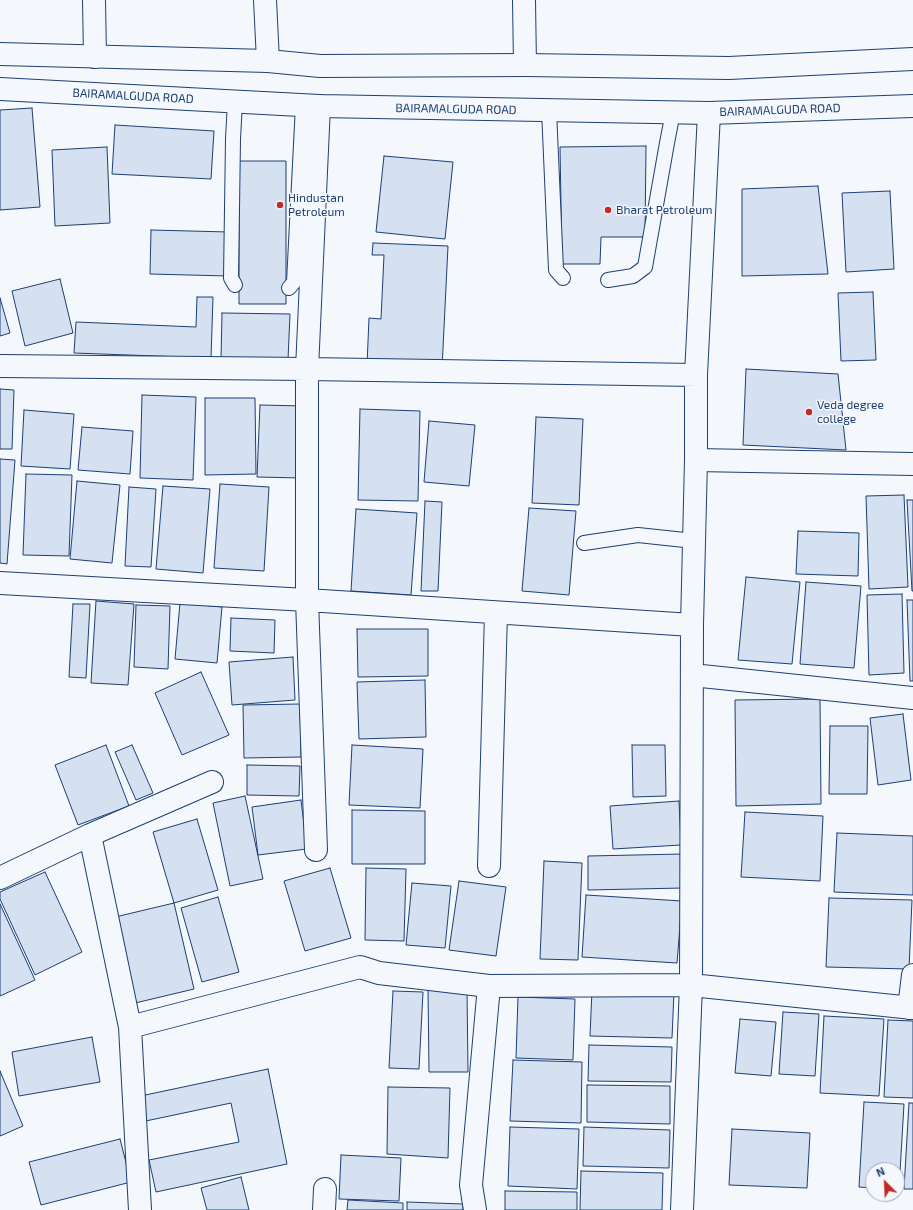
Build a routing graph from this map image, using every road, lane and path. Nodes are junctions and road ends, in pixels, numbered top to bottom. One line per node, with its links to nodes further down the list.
1 (94, 0): 5 (street)
2 (264, 0): 7 (street)
3 (524, 0): 8 (street)
4 (0, 54): 5 (street)
5 (94, 57): 7 (street)
6 (913, 59): 8 (street)
7 (268, 61): 8 (street)
8 (525, 65)
9 (0, 89): 10 (street, BAIRAMALGUDA ROAD)
10 (235, 102): 11 (street, BAIRAMALGUDA ROAD); 18 (lane)
11 (311, 106): 13 (street, BAIRAMALGUDA ROAD); 19 (lane); 21 (street)
12 (913, 106): 15 (street, BAIRAMALGUDA ROAD)
13 (549, 110): 14 (street, BAIRAMALGUDA ROAD); 16 (lane)
14 (673, 112): 15 (street, BAIRAMALGUDA ROAD); 17 (lane)
15 (709, 113): 22 (street)
16 (563, 278)
17 (608, 280)
18 (235, 285)
19 (289, 288)
20 (0, 366): 21 (street)
21 (307, 369): 22 (street); 28 (street)
22 (696, 374): 23 (street)
23 (696, 460): 24 (street); 25 (street)
24 (913, 464)
25 (694, 541): 26 (lane); 30 (street)
26 (584, 542)
27 (0, 583): 28 (street)
28 (307, 600): 29 (street); 35 (street)
29 (496, 612): 30 (street); 36 (street)
30 (692, 626): 31 (street)
31 (692, 675): 32 (street); 39 (street)
32 (913, 698)
33 (212, 782): 34 (street)
34 (90, 835): 37 (street); 42 (street)
35 (316, 850)
36 (489, 866)
37 (0, 878)
38 (913, 975): 41 (street)
39 (691, 985): 40 (street); 41 (street); 45 (street)
40 (489, 986): 42 (street); 44 (street)
41 (911, 1008)
42 (130, 1028): 43 (street)
43 (140, 1210)
44 (475, 1210)
45 (682, 1210)

